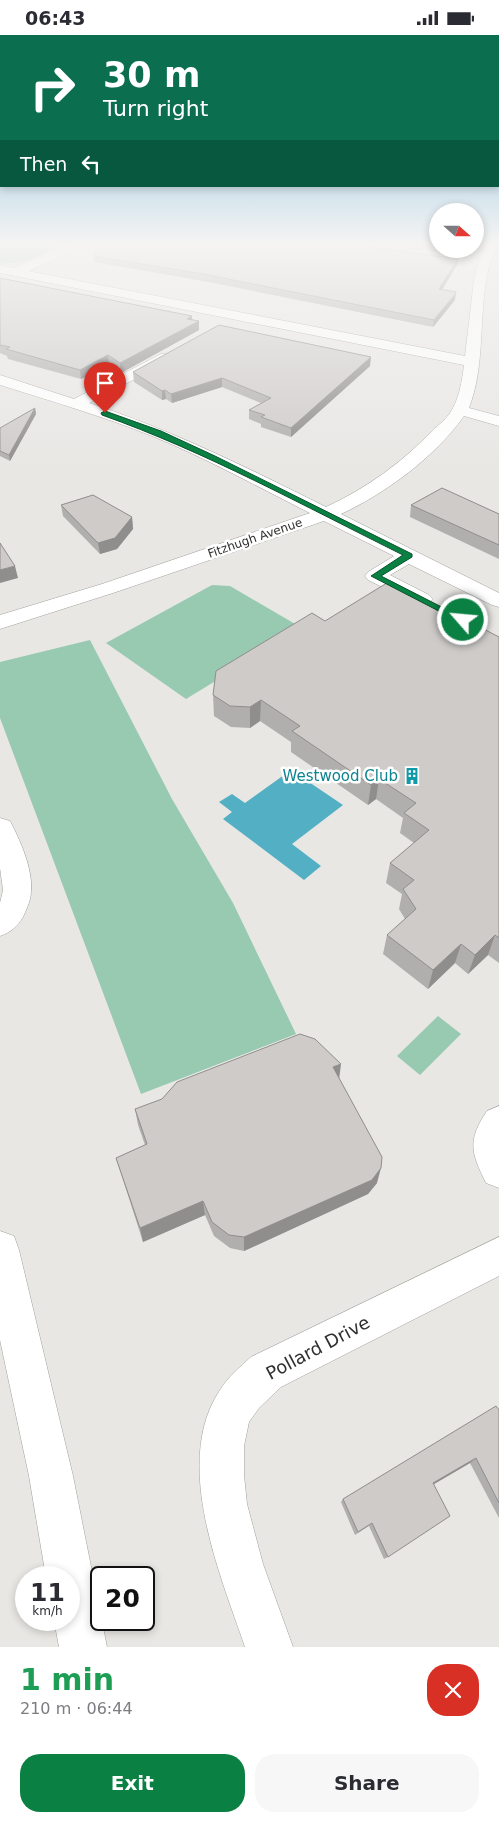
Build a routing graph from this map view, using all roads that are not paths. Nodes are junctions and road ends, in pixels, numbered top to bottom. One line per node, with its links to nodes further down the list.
1 (233, 318): 4 (street)
2 (248, 318): 6 (street)
3 (477, 318): 6 (street, Fitzhugh Avenue)
4 (217, 328)
5 (178, 350): 8 (street)
6 (472, 362): 9 (street, Fitzhugh Avenue)
7 (0, 380): 8 (street)
8 (76, 404): 11 (street)
9 (460, 410): 10 (street); 11 (street, Fitzhugh Avenue)
10 (499, 421)
11 (326, 514): 12 (street); 15 (street, Fitzhugh Avenue)
12 (409, 555): 13 (street); 14 (street)
13 (499, 601)
14 (437, 607)
15 (0, 622)
16 (0, 828): 17 (street)
17 (4, 920)
18 (499, 1123): 19 (street)
19 (499, 1170)
20 (0, 1249): 22 (street)
21 (499, 1256): 24 (street, Pollard Drive)
22 (6, 1309): 23 (street)
23 (83, 1647)
24 (269, 1647)

